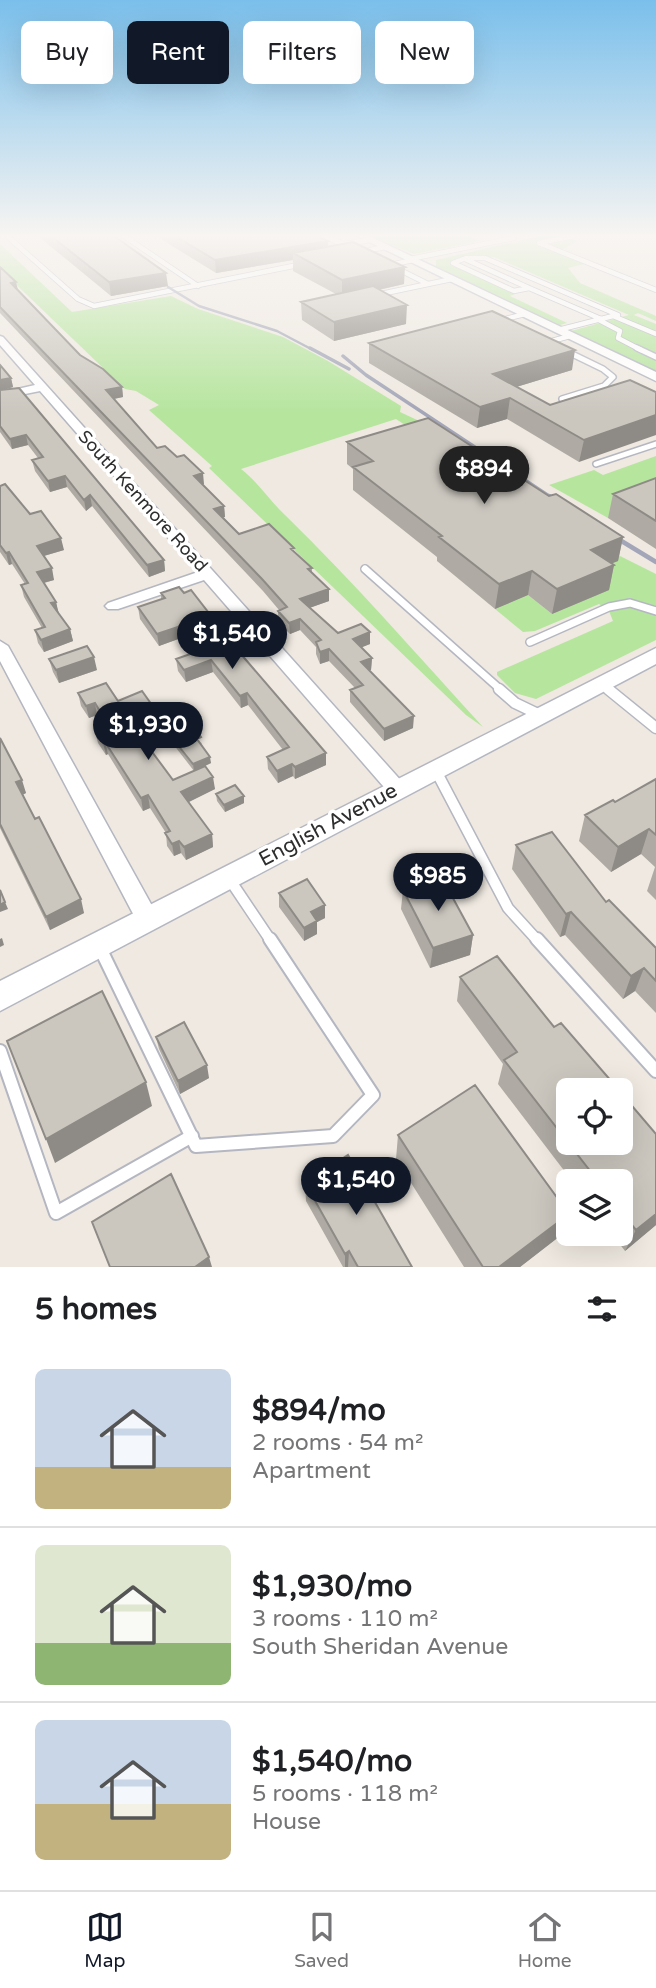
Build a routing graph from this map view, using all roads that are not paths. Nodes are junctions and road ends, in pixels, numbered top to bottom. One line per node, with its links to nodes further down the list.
1 (75, 295): 2 (lane)
2 (154, 295)
3 (486, 295): 6 (street)
4 (546, 295): 8 (lane)
5 (572, 295): 7 (lane)
6 (525, 314): 9 (lane); 12 (street)
7 (613, 316): 8 (lane); 13 (lane)
8 (600, 319): 12 (lane); 18 (lane)
9 (500, 320): 10 (lane); 11 (lane)
10 (490, 322)
11 (512, 325)
12 (558, 330): 15 (street)
13 (656, 334)
14 (535, 336): 17 (lane)
15 (570, 336): 17 (lane); 19 (street)
16 (0, 340): 20 (street, South Kenmore Road)
17 (547, 342): 22 (lane)
18 (656, 357)
19 (656, 377)
20 (41, 387): 21 (street); 26 (street, South Kenmore Road)
21 (0, 396)
22 (562, 399)
23 (656, 444): 24 (lane)
24 (596, 464)
25 (365, 569): 33 (lane)
26 (208, 574): 27 (street); 36 (street, South Kenmore Road)
27 (113, 606)
28 (656, 611): 29 (lane)
29 (530, 642)
30 (0, 646): 38 (street)
31 (653, 660): 32 (street, English Avenue)
32 (601, 683): 33 (street, English Avenue); 34 (lane)
33 (540, 715): 35 (street, English Avenue)
34 (656, 728)
35 (435, 769): 36 (street, English Avenue); 42 (lane)
36 (397, 789): 37 (street, English Avenue)
37 (228, 878): 38 (street, English Avenue); 43 (lane)
38 (148, 920): 39 (street, English Avenue)
39 (99, 945): 40 (street, English Avenue); 43 (lane)
40 (0, 997)
41 (0, 1051): 43 (lane)
42 (656, 1071)
43 (192, 1136)

